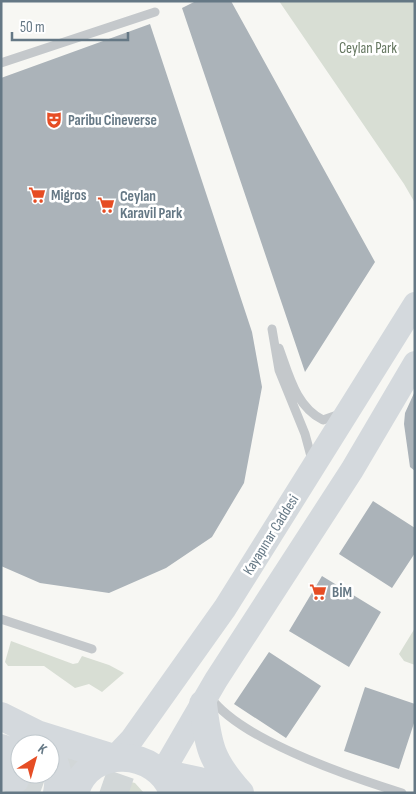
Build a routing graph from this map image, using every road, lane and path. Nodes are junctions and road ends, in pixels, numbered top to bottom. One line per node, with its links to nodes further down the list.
1 (154, 12): 2 (lane)
2 (1, 63)
3 (415, 304): 5 (main road, Kayapınar Caddesi)
4 (415, 363): 9 (main road)
5 (349, 410): 6 (main road, Kayapınar Caddesi); 6 (lane)
6 (314, 466): 14 (main road, Kayapınar Caddesi)
7 (1, 619): 8 (lane)
8 (92, 648)
9 (206, 699): 16 (main road); 19 (highway); 20 (lane)
10 (1, 716): 11 (highway)
11 (29, 734)
12 (60, 747): 14 (highway)
13 (1, 748): 15 (highway)
14 (114, 758): 16 (highway); 17 (highway)
15 (10, 767)
16 (168, 783): 18 (highway)
17 (75, 793)
18 (233, 793)
19 (240, 793)
20 (402, 793)

